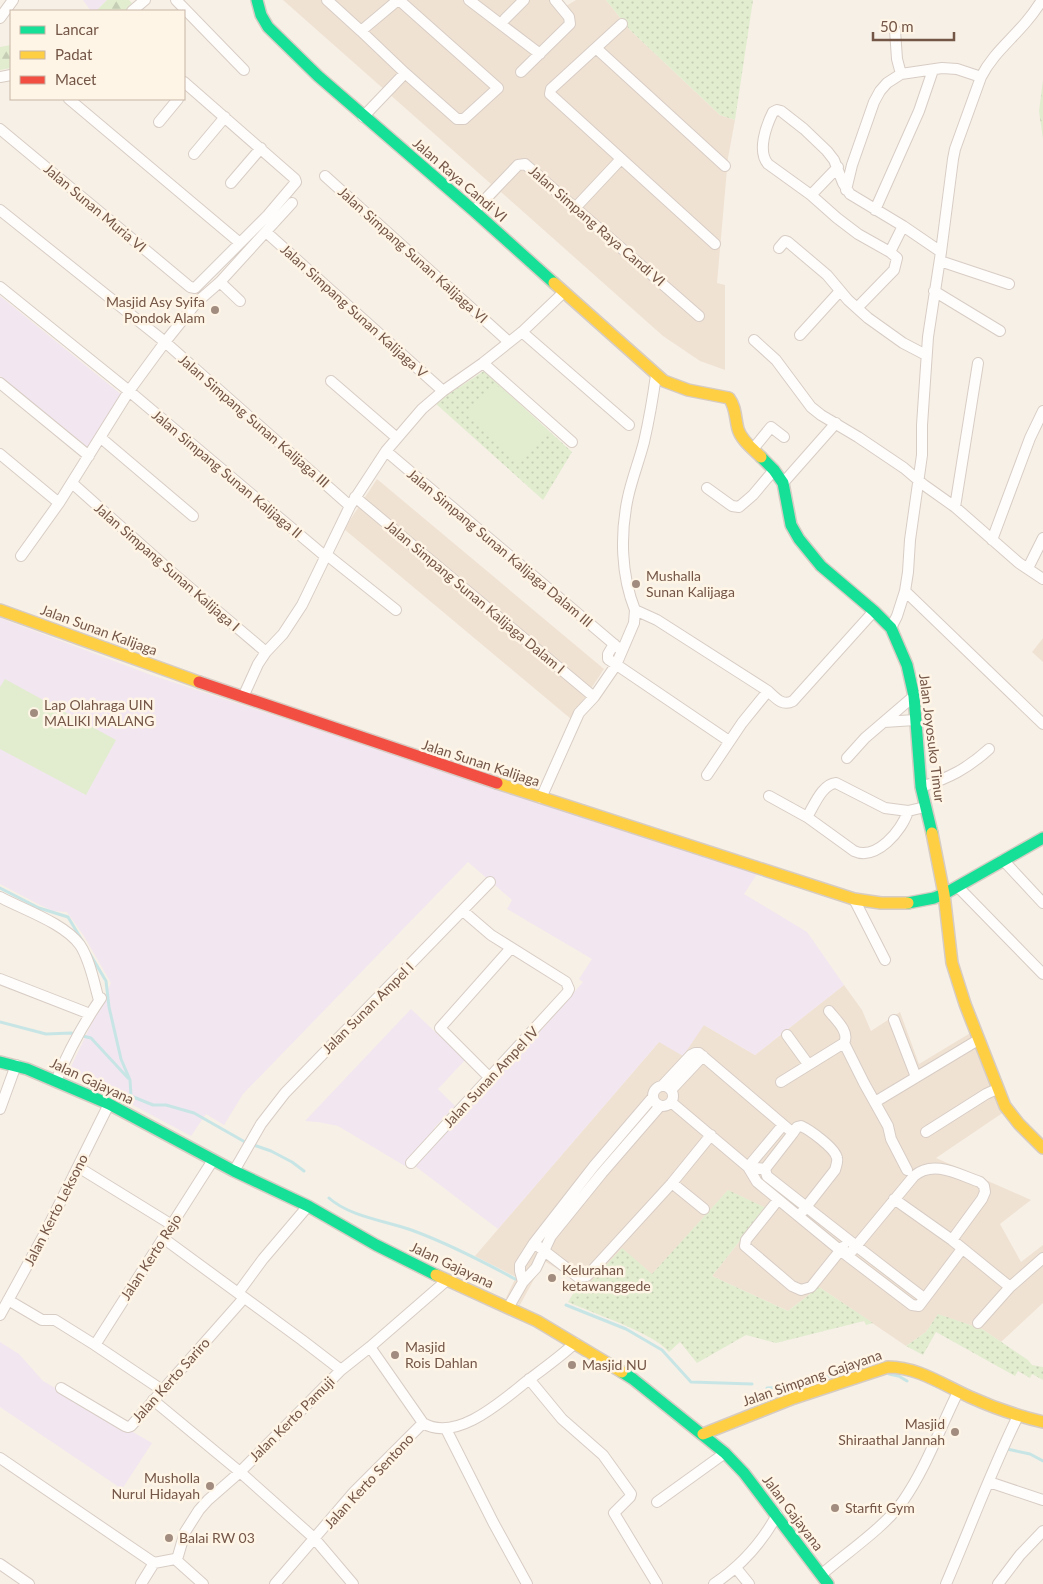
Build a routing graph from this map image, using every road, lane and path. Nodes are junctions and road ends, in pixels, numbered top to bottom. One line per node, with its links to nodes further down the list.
1 (13, 0): 12 (street)
2 (145, 0): 10 (street)
3 (256, 0): 29 (main road, Jalan Raya Candi VI)
4 (328, 0): 16 (street)
5 (398, 0): 16 (street); 22 (street)
6 (469, 0): 18 (street)
7 (524, 0): 13 (street)
8 (555, 0): 18 (street)
9 (1042, 0): 24 (street)
10 (133, 10)
11 (185, 10): 19 (street)
12 (0, 18)
13 (505, 19)
14 (622, 24): 17 (street)
15 (894, 30): 23 (street)
16 (361, 31): 22 (street)
17 (596, 48): 34 (street); 35 (street)
18 (540, 54): 21 (street)
19 (244, 70)
20 (933, 70): 23 (street); 24 (street); 44 (street)
21 (521, 72)
22 (405, 73): 29 (street)
23 (901, 74): 39 (street)
24 (981, 77): 52 (street)
25 (185, 86): 28 (street)
26 (70, 100): 48 (street)
27 (177, 100): 30 (street)
28 (225, 117): 32 (street); 33 (street)
29 (364, 117): 45 (main road, Jalan Raya Candi VI)
30 (159, 122)
31 (0, 129): 48 (street, Jalan Sunan Muria VI)
32 (261, 148): 38 (street); 48 (street)
33 (194, 154)
34 (621, 159): 42 (street); 49 (street)
35 (725, 166)
36 (838, 167): 39 (street); 40 (street); 40 (street)
37 (325, 176): 67 (street, Jalan Simpang Sunan Kalijaga VI)
38 (231, 183)
39 (846, 190): 44 (street)
40 (811, 195): 51 (street)
41 (292, 203): 47 (street)
42 (576, 207): 45 (street, Jalan Simpang Raya Candi VI); 61 (street, Jalan Simpang Raya Candi VI)
43 (0, 210): 66 (street, Jalan Simpang Sunan Kalijaga III)
44 (876, 210): 46 (street)
45 (474, 211): 58 (main road, Jalan Raya Candi VI)
46 (903, 226): 51 (street); 52 (street)
47 (266, 232): 53 (street); 75 (street, Jalan Simpang Sunan Kalijaga V)
48 (240, 243)
49 (715, 244)
50 (779, 248): 56 (street)
51 (890, 252): 60 (street)
52 (940, 257): 54 (street); 57 (street)
53 (220, 282): 59 (street); 66 (street)
54 (1009, 284)
55 (0, 287): 74 (street, Jalan Simpang Sunan Kalijaga II)
56 (840, 291): 60 (street); 64 (street)
57 (934, 291): 63 (street); 68 (street)
58 (564, 292): 62 (street); 71 (main road, Jalan Raya Candi VI)
59 (240, 301)
60 (857, 308): 68 (street)
61 (699, 316)
62 (522, 332): 67 (street); 78 (street)
63 (1000, 332)
64 (800, 335)
65 (754, 340): 77 (street)
66 (165, 342): 74 (street); 92 (street, Jalan Simpang Sunan Kalijaga III)
67 (509, 342): 69 (street)
68 (926, 355): 88 (street)
69 (483, 363): 75 (street); 82 (street)
70 (978, 363): 94 (street)
71 (656, 375): 83 (main road, Jalan Joyosuko Timur); 105 (street)
72 (331, 381): 81 (street)
73 (0, 383): 86 (street)
74 (129, 391): 80 (street); 99 (street, Jalan Simpang Sunan Kalijaga II)
75 (443, 391): 81 (street)
76 (1043, 410): 97 (street)
77 (836, 423): 88 (street); 90 (street)
78 (630, 425)
79 (784, 436): 83 (street)
80 (101, 438): 86 (street); 95 (street)
81 (397, 438): 84 (street)
82 (572, 442)
83 (753, 449): 87 (main road, Jalan Joyosuko Timur)
84 (386, 451): 92 (street); 108 (street, Jalan Simpang Sunan Kalijaga Dalam III)
85 (0, 454): 93 (street)
86 (89, 456): 89 (street)
87 (774, 470): 90 (main road, Jalan Joyosuko Timur); 91 (street)
88 (918, 480): 94 (street); 102 (street)
89 (72, 483): 93 (street); 109 (street, Jalan Simpang Sunan Kalijaga I)
90 (783, 483): 106 (main road, Jalan Joyosuko Timur)
91 (707, 488)
92 (349, 501): 99 (street); 114 (street, Jalan Simpang Sunan Kalijaga Dalam I)
93 (59, 503): 98 (street)
94 (955, 508): 97 (street)
95 (193, 516)
96 (1043, 538): 100 (street)
97 (992, 540): 100 (street)
98 (21, 556)
99 (327, 556): 104 (street, Jalan Simpang Sunan Kalijaga II); 109 (street)
100 (1028, 568): 101 (street)
101 (1043, 579)
102 (905, 591): 107 (street); 118 (street)
103 (0, 610): 115 (main road, Jalan Sunan Kalijaga)
104 (396, 610)
105 (636, 610): 110 (street); 112 (street)
106 (874, 611): 107 (main road, Jalan Joyosuko Timur); 112 (street)
107 (891, 628): 113 (main road, Jalan Joyosuko Timur)
108 (614, 644): 110 (street, Jalan Simpang Sunan Kalijaga Dalam III); 111 (street)
109 (264, 651): 115 (street)
110 (622, 652): 111 (street)
111 (616, 665): 114 (street); 119 (street)
112 (768, 691): 119 (street)
113 (914, 696): 116 (main road, Jalan Joyosuko Timur); 117 (street)
114 (594, 697): 125 (street)
115 (243, 698): 125 (main road, Jalan Sunan Kalijaga)
116 (914, 720): 117 (street); 123 (main road, Jalan Joyosuko Timur)
117 (884, 722): 121 (street)
118 (1043, 724)
119 (729, 741): 122 (street)
120 (989, 749): 123 (street)
121 (847, 758)
122 (707, 775)
123 (921, 786): 126 (main road, Jalan Joyosuko Timur)
124 (769, 796): 128 (street)
125 (541, 798): 135 (main road, Jalan Sunan Kalijaga)
126 (925, 807): 127 (street); 133 (main road, Jalan Joyosuko Timur)
127 (908, 811): 128 (street); 128 (street)
128 (807, 817)
129 (1043, 838): 130 (main road, Jalan Sunan Kalijaga)
130 (1002, 860): 132 (main road, Jalan Sunan Kalijaga); 136 (street)
131 (490, 882): 137 (street, Jalan Sunan Ampel I)
132 (959, 888): 133 (main road, Jalan Sunan Kalijaga); 140 (street)
133 (944, 894): 135 (main road, Jalan Sunan Kalijaga); 146 (main road)
134 (0, 898): 143 (street)
135 (854, 899): 139 (street)
136 (1043, 903)
137 (463, 911): 138 (street); 175 (street, Jalan Sunan Ampel I)
138 (510, 948): 152 (street); 152 (street, Jalan Sunan Ampel IV)
139 (885, 960)
140 (1043, 974)
141 (0, 979): 143 (street)
142 (829, 1011): 147 (street)
143 (87, 1019): 153 (street)
144 (894, 1020): 151 (street)
145 (787, 1034): 149 (street)
146 (978, 1040): 151 (street); 156 (main road)
147 (844, 1043): 149 (street); 159 (street)
148 (0, 1062): 150 (main road, Jalan Gajayana)
149 (808, 1064): 154 (street)
150 (16, 1065): 153 (main road, Jalan Gajayana); 162 (street)
151 (916, 1077): 159 (street)
152 (490, 1078): 169 (street, Jalan Sunan Ampel IV)
153 (56, 1081): 160 (main road, Jalan Gajayana)
154 (782, 1082)
155 (667, 1088): 157 (street); 158 (street); 163 (street)
156 (998, 1089): 164 (street); 167 (main road)
157 (653, 1097): 161 (street); 173 (street)
158 (672, 1102): 161 (street); 166 (street)
159 (875, 1102): 174 (street)
160 (108, 1104): 168 (main road, Jalan Gajayana); 170 (street, Jalan Kerto Leksono)
161 (660, 1106): 173 (street)
162 (0, 1109)
163 (783, 1125): 165 (street); 171 (street)
164 (926, 1132)
165 (793, 1133): 172 (street); 181 (street)
166 (711, 1135): 171 (street); 176 (street)
167 (1043, 1148)
168 (213, 1160): 175 (main road, Jalan Gajayana); 185 (street, Jalan Kerto Rejo)
169 (411, 1163)
170 (78, 1167): 185 (street); 199 (street, Jalan Kerto Leksono)
171 (748, 1167): 172 (street); 179 (street)
172 (765, 1169): 177 (street)
173 (598, 1170): 188 (street); 191 (street)
174 (907, 1170)
175 (234, 1171): 180 (main road, Jalan Gajayana)
176 (672, 1183): 183 (street); 191 (street)
177 (796, 1198): 181 (street); 182 (street)
178 (894, 1199): 187 (street); 187 (street); 189 (street)
179 (778, 1200): 182 (street); 192 (street)
180 (308, 1206): 194 (main road, Jalan Gajayana); 197 (street, Jalan Kerto Sariro)
181 (806, 1206): 184 (street); 189 (street)
182 (789, 1208): 184 (street)
183 (704, 1209)
184 (799, 1216): 192 (street)
185 (172, 1225): 186 (street, Jalan Kerto Rejo)
186 (163, 1238): 197 (street); 203 (street, Jalan Kerto Rejo)
187 (952, 1240): 190 (street)
188 (534, 1243): 191 (street); 195 (street)
189 (852, 1244): 192 (street); 198 (street)
190 (962, 1249): 196 (street); 198 (street)
191 (544, 1251): 195 (street)
192 (844, 1254): 198 (street)
193 (1043, 1258): 196 (street)
194 (446, 1281): 200 (main road, Jalan Gajayana); 205 (street, Jalan Kerto Pamuji)
195 (523, 1282): 200 (street)
196 (1010, 1286): 202 (street)
197 (241, 1295): 206 (street); 209 (street, Jalan Kerto Sariro)
198 (924, 1298)
199 (8, 1300): 201 (street, Jalan Kerto Leksono); 203 (street)
200 (508, 1308): 204 (main road, Jalan Gajayana)
201 (0, 1314)
202 (978, 1323)
203 (91, 1343): 209 (street)
204 (575, 1343): 207 (street); 216 (main road, Jalan Gajayana)
205 (370, 1347): 206 (street, Jalan Kerto Pamuji); 214 (street)
206 (340, 1370): 219 (street, Jalan Kerto Pamuji)
207 (529, 1379): 215 (street); 237 (street)
208 (61, 1388): 211 (street, Jalan Kerto Sariro)
209 (162, 1390): 211 (street, Jalan Kerto Sariro)
210 (958, 1392): 212 (main road, Jalan Simpang Gajayana); 216 (main road, Jalan Simpang Gajayana); 230 (street)
211 (153, 1400): 219 (street)
212 (1018, 1416): 213 (main road, Jalan Simpang Gajayana); 220 (street)
213 (1043, 1422)
214 (423, 1423): 215 (street, Jalan Kerto Sentono); 225 (street, Jalan Kerto Sentono)
215 (446, 1429): 231 (street)
216 (703, 1434): 217 (main road, Jalan Gajayana)
217 (725, 1453): 222 (street); 223 (main road, Jalan Gajayana)
218 (0, 1458): 228 (street)
219 (240, 1472): 225 (street); 226 (street, Jalan Kerto Pamuji)
220 (989, 1482): 221 (street); 240 (street)
221 (1043, 1500)
222 (656, 1502)
223 (777, 1515): 229 (street); 230 (main road, Jalan Gajayana)
224 (1043, 1531): 241 (street)
225 (314, 1538): 235 (street, Jalan Kerto Sentono); 236 (street)
226 (176, 1558): 228 (street); 234 (street)
227 (0, 1564): 232 (street)
228 (154, 1564): 233 (street)
229 (736, 1568): 238 (street); 239 (street)
230 (825, 1580)
231 (525, 1583)
232 (29, 1584)
233 (141, 1584)
234 (203, 1584)
235 (275, 1584)
236 (353, 1584)
237 (657, 1584)
238 (714, 1584)
239 (750, 1584)
240 (946, 1584)
241 (998, 1584)

